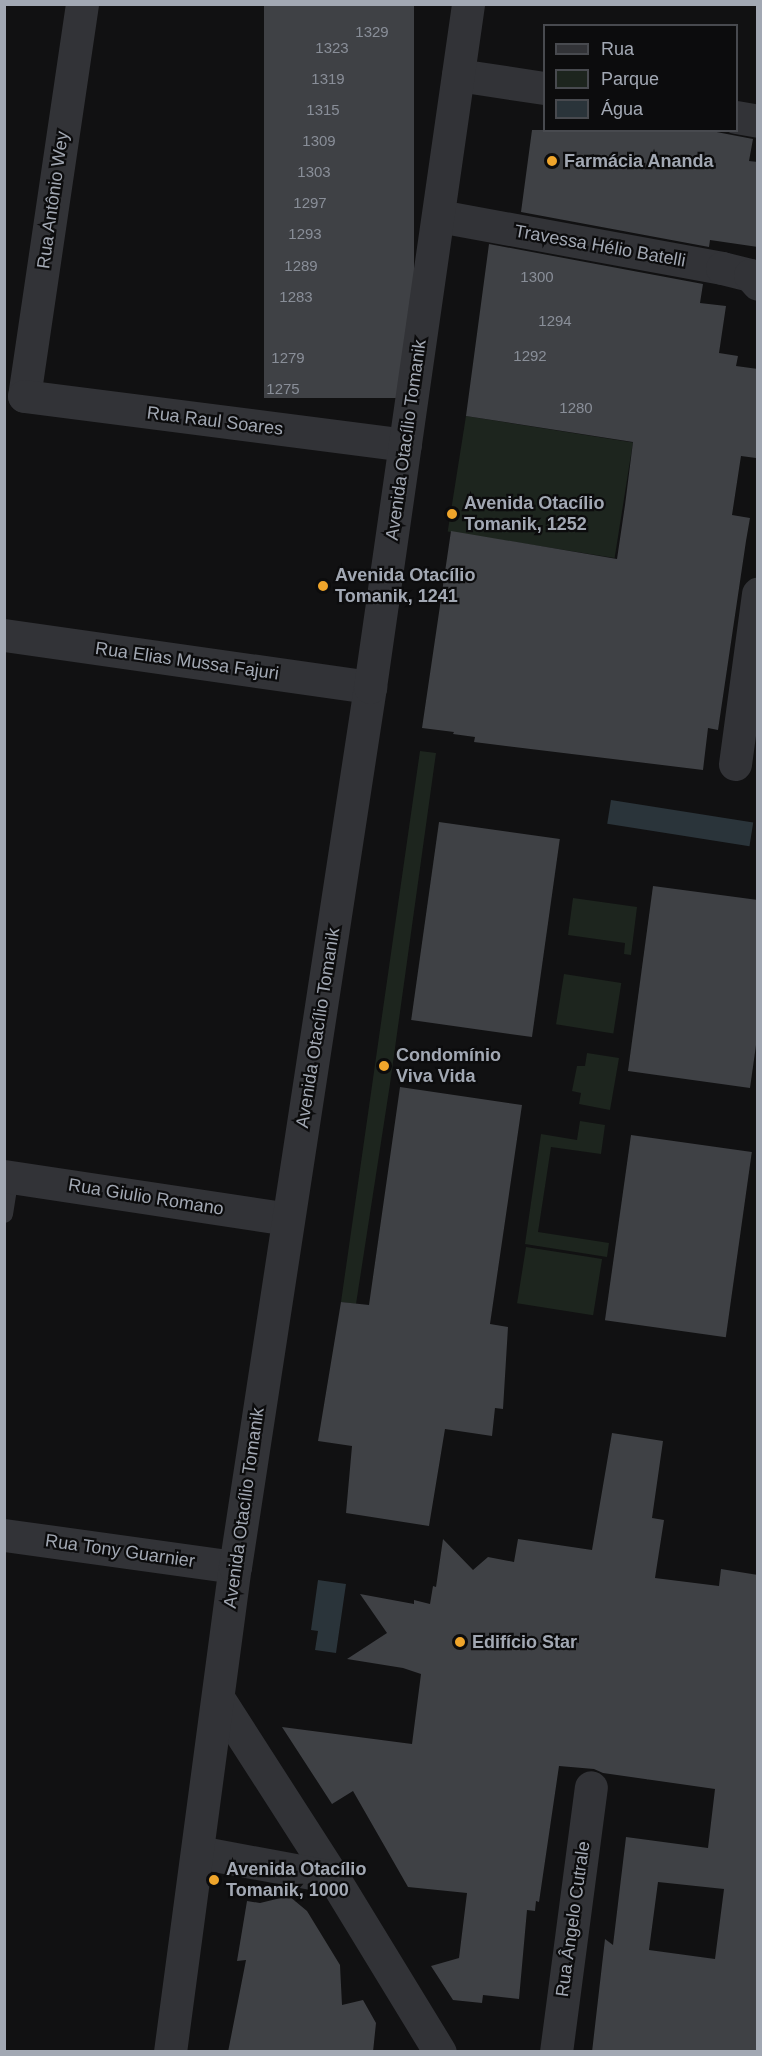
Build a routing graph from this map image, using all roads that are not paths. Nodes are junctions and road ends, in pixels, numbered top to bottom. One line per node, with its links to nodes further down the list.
1 (82, 4): 9 (street, Rua Antônio Wey)
2 (468, 4): 3 (street, Avenida Otacílio Tomanik)
3 (458, 75): 4 (street); 7 (street, Avenida Otacílio Tomanik)
4 (543, 88)
5 (738, 117): 6 (street)
6 (758, 121)
7 (439, 216): 8 (street, Travessa Hélio Batelli); 10 (street, Avenida Otacílio Tomanik)
8 (758, 284)
9 (24, 396): 10 (street, Rua Raul Soares)
10 (405, 445): 13 (street, Avenida Otacílio Tomanik)
11 (758, 594): 14 (street)
12 (4, 635): 13 (street, Rua Elias Mussa Fajuri)
13 (370, 687): 17 (street, Avenida Otacílio Tomanik)
14 (735, 764)
15 (7, 1177): 16 (lane); 17 (street, Rua Giulio Romano)
16 (4, 1214)
17 (288, 1219): 19 (street, Avenida Otacílio Tomanik)
18 (4, 1535): 19 (street, Rua Tony Guarnier)
19 (235, 1567): 20 (street, Avenida Otacílio Tomanik)
20 (218, 1698): 22 (street, Avenida Otacílio Tomanik); 23 (street)
21 (591, 1787): 26 (street, Rua Ângelo Cutrale)
22 (198, 1852): 23 (street); 24 (street, Avenida Otacílio Tomanik)
23 (333, 1877): 25 (street)
24 (170, 2052)
25 (440, 2052)
26 (556, 2052)

